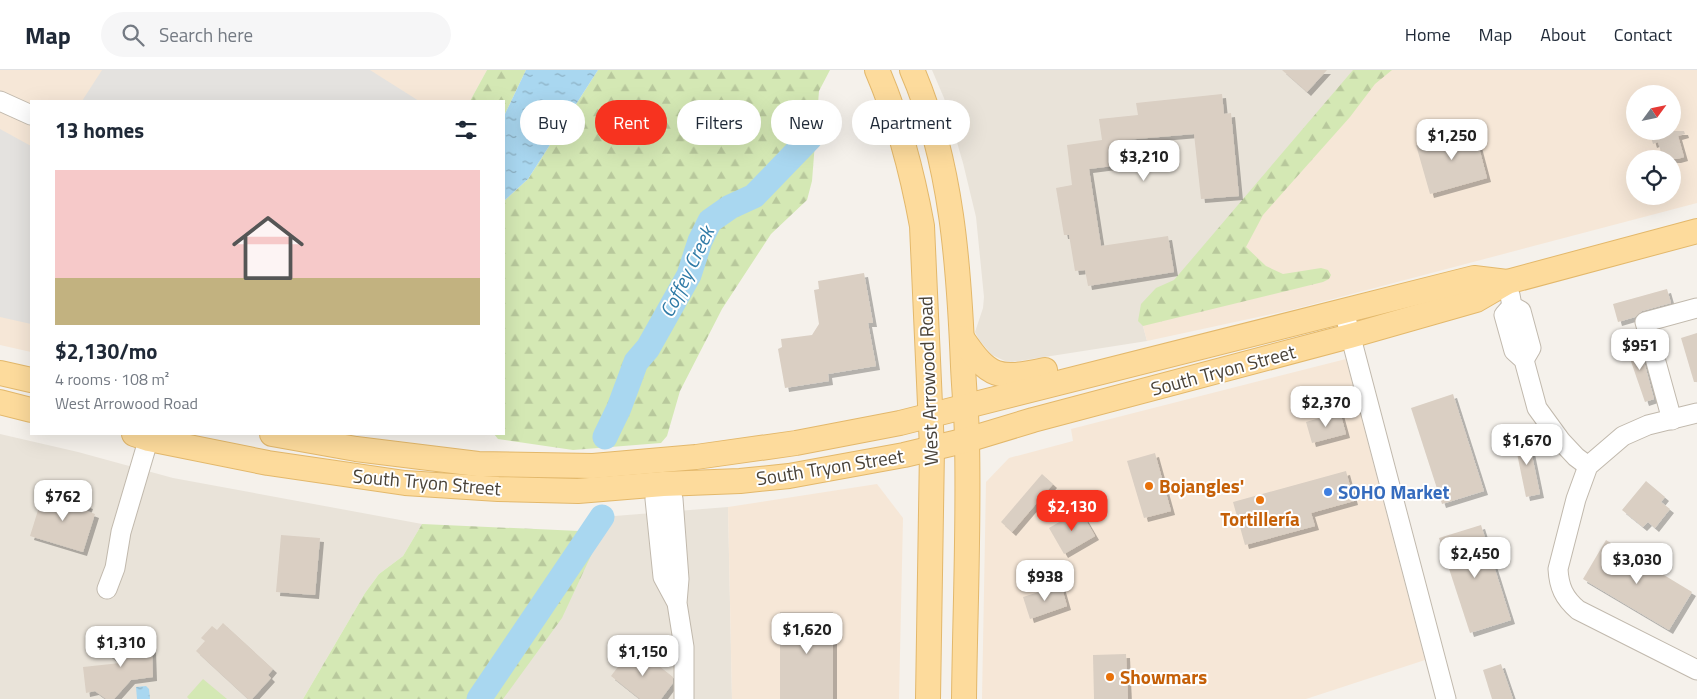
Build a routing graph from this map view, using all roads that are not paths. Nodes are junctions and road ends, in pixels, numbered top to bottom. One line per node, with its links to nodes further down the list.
1 (877, 70): 18 (main road, West Arrowood Road)
2 (912, 70): 10 (main road, West Arrowood Road)
3 (0, 101): 4 (street)
4 (30, 115)
5 (1697, 231): 6 (main road, South Tryon Street)
6 (1507, 282): 8 (main road, South Tryon Street); 9 (main road, South Tryon Street); 24 (street)
7 (1697, 308): 19 (street)
8 (1344, 311): 9 (street); 12 (main road, South Tryon Street)
9 (1350, 336): 22 (main road, South Tryon Street); 31 (street)
10 (962, 338): 12 (main road); 15 (main road, West Arrowood Road)
11 (0, 373): 13 (main road)
12 (1087, 375): 15 (main road, South Tryon Street)
13 (30, 380)
14 (0, 402): 16 (main road)
15 (965, 407): 18 (main road, South Tryon Street); 22 (main road, West Arrowood Road)
16 (30, 410)
17 (1697, 413): 19 (street)
18 (930, 415): 20 (main road, South Tryon Street); 23 (main road, West Arrowood Road)
19 (1672, 420): 24 (street)
20 (277, 435)
21 (144, 436): 25 (main road, South Tryon Street); 26 (street)
22 (967, 440): 23 (main road, South Tryon Street); 30 (main road, West Arrowood Road)
23 (932, 449): 25 (main road, South Tryon Street); 29 (main road, West Arrowood Road)
24 (1588, 466): 27 (street)
25 (663, 484): 28 (street)
26 (107, 589)
27 (1697, 670)
28 (684, 699)
29 (928, 699)
30 (964, 699)
31 (1446, 699)

